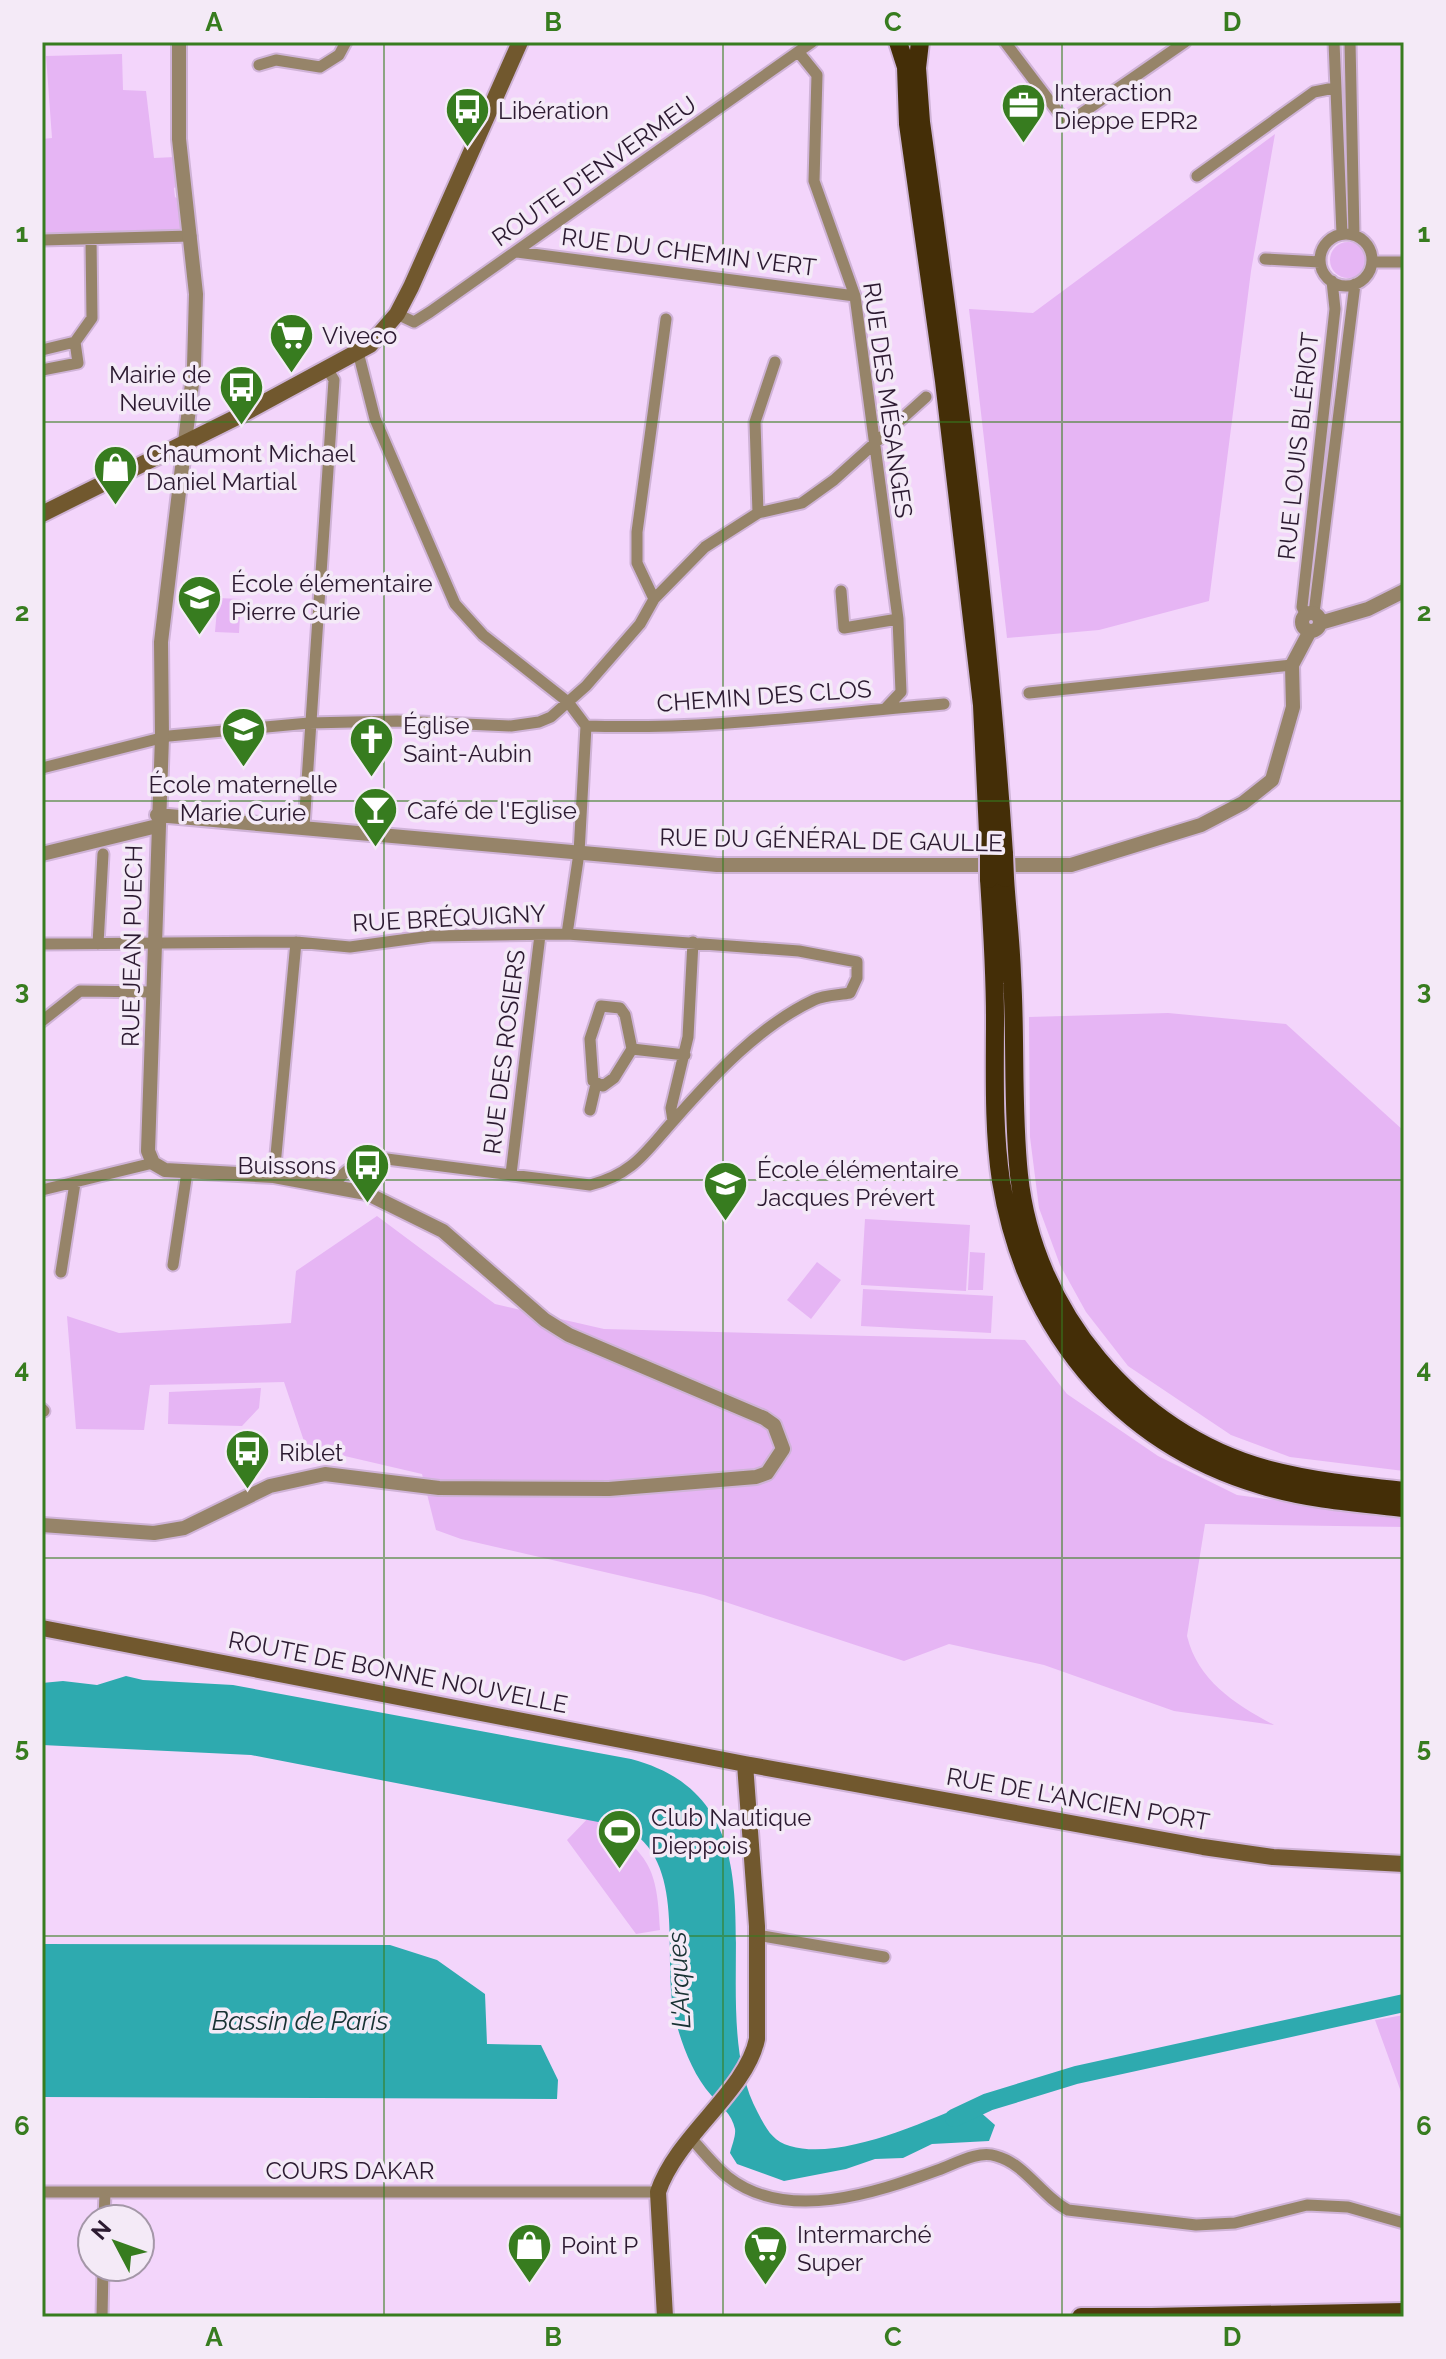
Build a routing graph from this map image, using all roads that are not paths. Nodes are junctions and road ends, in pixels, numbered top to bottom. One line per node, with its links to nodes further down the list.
1 (179, 42): 16 (street, RUE JEAN PUECH)
2 (346, 42): 12 (street)
3 (520, 42): 27 (main road)
4 (812, 42): 11 (street, ROUTE D'ENVERMEU)
5 (898, 42): 59 (highway)
6 (920, 42): 59 (highway)
7 (1005, 42): 8 (street)
8 (1185, 42)
9 (1334, 42): 13 (street)
10 (1350, 42): 15 (street)
11 (800, 54): 19 (street, ROUTE D'ENVERMEU); 26 (street, RUE DES MÉSANGES)
12 (259, 65)
13 (1334, 88): 14 (street); 15 (street)
14 (1197, 176)
15 (1348, 235): 21 (street); 22 (street)
16 (191, 236): 17 (street); 36 (street, RUE JEAN PUECH)
17 (91, 239): 18 (street); 29 (street)
18 (42, 240)
19 (517, 252): 26 (street, RUE DU CHEMIN VERT); 27 (street, ROUTE D'ENVERMEU)
20 (1265, 259): 21 (street)
21 (1320, 262): 24 (street)
22 (1372, 262): 23 (street); 25 (street)
23 (1404, 262)
24 (1332, 281): 25 (street); 44 (street, RUE LOUIS BLÉRIOT)
25 (1355, 284): 44 (street, RUE LOUIS BLÉRIOT)
26 (855, 296): 37 (street, RUE DES MÉSANGES)
27 (397, 314): 31 (main road)
28 (666, 319): 42 (street)
29 (75, 342): 30 (street); 33 (street)
30 (42, 350)
31 (358, 352): 34 (main road); 47 (street)
32 (775, 362): 38 (street)
33 (42, 370)
34 (328, 370): 36 (main road); 50 (street)
35 (926, 397): 37 (street)
36 (185, 443): 39 (main road); 52 (street, RUE JEAN PUECH)
37 (874, 443): 38 (street); 43 (street, RUE DES MÉSANGES)
38 (758, 513): 42 (street)
39 (42, 514)
40 (841, 591): 43 (street)
41 (1404, 591): 44 (street)
42 (654, 599): 47 (street)
43 (898, 619): 49 (street, RUE DES MÉSANGES)
44 (1313, 620): 45 (street)
45 (1292, 665): 46 (street); 56 (street, RUE DU GÉNÉRAL DE GAULLE)
46 (1029, 693)
47 (568, 702): 50 (street); 51 (street)
48 (944, 704): 49 (street, CHEMIN DES CLOS)
49 (885, 709): 51 (street, CHEMIN DES CLOS)
50 (309, 723): 52 (street); 55 (street)
51 (586, 726): 56 (street)
52 (162, 737): 53 (street); 54 (street, RUE JEAN PUECH)
53 (42, 768)
54 (157, 820): 55 (street, RUE DU GÉNÉRAL DE GAULLE); 57 (street, RUE DU GÉNÉRAL DE GAULLE); 63 (street, RUE JEAN PUECH)
55 (304, 826): 56 (street, RUE DU GÉNÉRAL DE GAULLE)
56 (579, 853): 61 (street)
57 (42, 854)
58 (103, 854): 67 (street)
59 (996, 854): 60 (highway, bridge)
60 (997, 878): 86 (highway); 87 (highway)
61 (567, 934): 62 (street, RUE BRÉQUIGNY); 65 (street, RUE BRÉQUIGNY)
62 (540, 935): 64 (street, RUE BRÉQUIGNY); 78 (street, RUE DES ROSIERS)
63 (153, 942): 64 (street, RUE BRÉQUIGNY); 67 (street, RUE BRÉQUIGNY); 68 (street, RUE JEAN PUECH)
64 (296, 942): 79 (street)
65 (693, 942): 71 (street); 74 (street, RUE BRÉQUIGNY)
66 (42, 944): 67 (street, RUE BRÉQUIGNY)
67 (98, 944)
68 (152, 992): 69 (street); 76 (street, RUE JEAN PUECH)
69 (42, 1021)
70 (632, 1049): 71 (street); 72 (street); 72 (street)
71 (685, 1055): 74 (street)
72 (596, 1084): 73 (street)
73 (590, 1110)
74 (673, 1121): 78 (street)
75 (379, 1158): 78 (street); 81 (street); 83 (street)
76 (153, 1163): 77 (street); 80 (street)
77 (187, 1172): 79 (street); 84 (street)
78 (511, 1174)
79 (274, 1176): 81 (street)
80 (75, 1183): 82 (street); 85 (street)
81 (335, 1184): 83 (street)
82 (42, 1190)
83 (365, 1192): 88 (street)
84 (173, 1265)
85 (61, 1272)
86 (1404, 1491)
87 (1404, 1508)
88 (42, 1525)
89 (42, 1628): 90 (main road, ROUTE DE BONNE NOUVELLE)
90 (745, 1764): 91 (main road, RUE DE L'ANCIEN PORT); 92 (main road)
91 (1404, 1864)
92 (757, 1935): 93 (street); 94 (main road)
93 (884, 1957)
94 (690, 2137): 96 (main road); 99 (street)
95 (42, 2192): 97 (street, COURS DAKAR)
96 (658, 2192): 97 (street, COURS DAKAR); 103 (main road)
97 (105, 2193): 98 (street)
98 (105, 2203)
99 (1404, 2223)
100 (103, 2283): 102 (street)
101 (1404, 2312): 105 (main road)
102 (102, 2317)
103 (665, 2317)
104 (1081, 2317): 105 (main road)
105 (1152, 2317)

